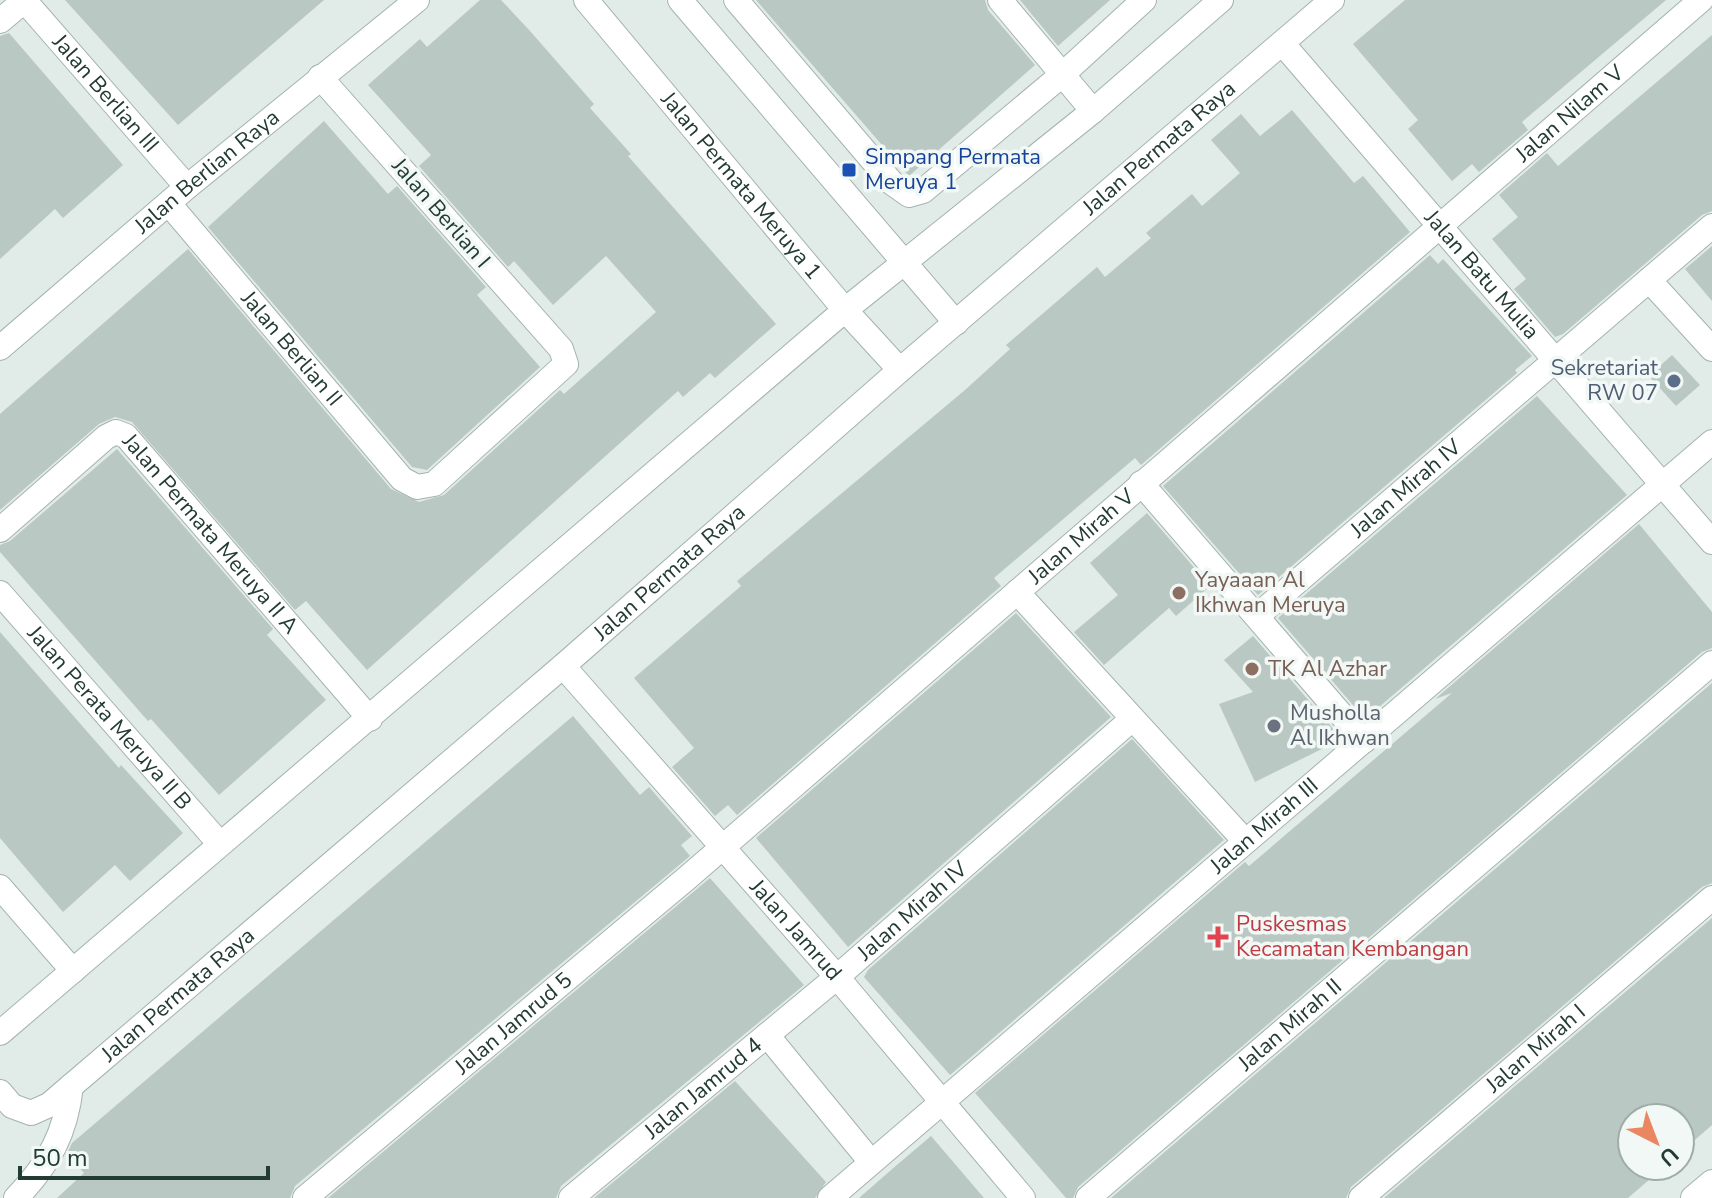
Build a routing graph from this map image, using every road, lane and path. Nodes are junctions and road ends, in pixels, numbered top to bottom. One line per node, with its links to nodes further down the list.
1 (24, 0): 11 (street); 16 (street, Jalan Berlian III)
2 (417, 0): 14 (street, Jalan Berlian Raya)
3 (586, 0): 21 (street, Jalan Permata Meruya 1)
4 (680, 0): 19 (street)
5 (736, 0): 13 (street)
6 (1000, 0): 13 (street)
7 (1144, 0): 13 (street)
8 (1221, 0): 15 (street)
9 (1332, 0): 12 (street, Jalan Permata Raya)
10 (1701, 0): 18 (street, Jalan Nilam V)
11 (0, 21)
12 (1282, 43): 18 (street, Jalan Batu Mulia); 22 (street, Jalan Permata Raya)
13 (1063, 74): 15 (street)
14 (320, 77): 16 (street, Jalan Berlian Raya); 30 (street, Jalan Berlian I)
15 (1093, 111): 19 (street)
16 (178, 196): 23 (street, Jalan Berlian Raya); 30 (street, Jalan Berlian II)
17 (1712, 226): 20 (street, Jalan Mirah IV)
18 (1440, 228): 25 (street, Jalan Batu Mulia); 28 (street, Jalan Mirah V)
19 (903, 262): 21 (street); 22 (street)
20 (1649, 280): 24 (street); 25 (street, Jalan Mirah IV)
21 (845, 310): 26 (street, Jalan Permata Meruya 1); 38 (street)
22 (956, 323): 26 (street, Jalan Permata Raya)
23 (0, 348)
24 (1712, 349)
25 (1554, 361): 29 (street, Jalan Batu Mulia); 35 (street, Jalan Mirah IV)
26 (900, 370): 37 (street, Jalan Permata Raya)
27 (1712, 442): 29 (street, Jalan Mirah III)
28 (1141, 483): 33 (street, Jalan Mirah V); 35 (street)
29 (1662, 485): 32 (street, Jalan Batu Mulia); 40 (street, Jalan Mirah III)
30 (417, 487)
31 (0, 530): 38 (street, Jalan Permata Meruya II A)
32 (1712, 542)
33 (1017, 592): 39 (street); 43 (street, Jalan Mirah V)
34 (0, 593): 42 (street, Jalan Perata Meruya II B)
35 (1257, 616): 40 (street)
36 (1712, 663): 60 (street, Jalan Mirah II)
37 (563, 666): 43 (street, Jalan Jamrud); 50 (street, Jalan Permata Raya)
38 (370, 719): 42 (street)
39 (1131, 720): 41 (street); 47 (street, Jalan Mirah IV)
40 (1364, 741): 41 (street, Jalan Mirah III)
41 (1245, 841): 52 (street, Jalan Mirah III)
42 (220, 844): 46 (street)
43 (722, 847): 47 (street, Jalan Jamrud); 56 (street, Jalan Jamrud 5)
44 (0, 887): 46 (street)
45 (1712, 898): 61 (street, Jalan Mirah I)
46 (73, 971): 48 (street)
47 (837, 977): 49 (street, Jalan Jamrud 4); 52 (street, Jalan Jamrud)
48 (0, 1033)
49 (767, 1035): 53 (street); 57 (street, Jalan Jamrud 4)
50 (71, 1086): 51 (street, Jalan Permata Raya); 55 (street)
51 (0, 1092)
52 (940, 1102): 53 (street, Jalan Mirah III); 59 (street, Jalan Jamrud)
53 (871, 1162): 58 (street, Jalan Mirah III)
54 (1712, 1182): 62 (street)
55 (16, 1198)
56 (305, 1198)
57 (571, 1198)
58 (830, 1198)
59 (1023, 1198)
60 (1088, 1198)
61 (1361, 1198)
62 (1693, 1198)

